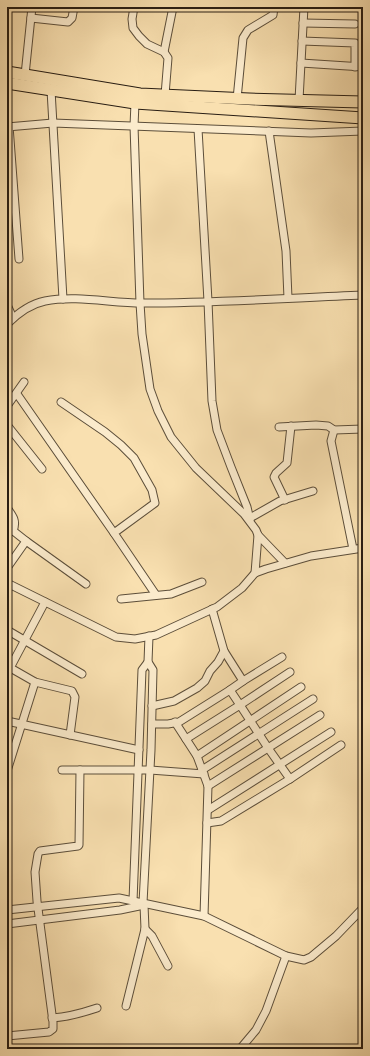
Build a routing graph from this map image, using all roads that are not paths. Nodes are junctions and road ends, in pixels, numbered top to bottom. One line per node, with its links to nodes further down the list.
1 (32, 7): 7 (street)
2 (74, 7): 7 (street)
3 (134, 7): 11 (street)
4 (172, 7): 11 (street)
5 (274, 7): 20 (street)
6 (304, 7): 8 (street)
7 (31, 18): 16 (street)
8 (303, 23): 9 (street); 10 (street)
9 (355, 24)
10 (302, 41): 12 (street); 13 (street)
11 (164, 52): 19 (street)
12 (301, 63): 13 (street); 21 (street)
13 (355, 67): 14 (street)
14 (363, 68)
15 (7, 72): 16 (main road)
16 (25, 75): 19 (main road)
17 (7, 83): 18 (main road)
18 (51, 90): 23 (main road); 25 (street)
19 (165, 95): 20 (main road)
20 (237, 99): 21 (main road)
21 (299, 100): 22 (main road)
22 (363, 102)
23 (135, 103): 24 (main road); 27 (street)
24 (363, 118)
25 (53, 122): 26 (street); 27 (street); 34 (street)
26 (8, 126): 31 (street)
27 (134, 126): 28 (street); 36 (street)
28 (198, 129): 29 (street); 35 (street)
29 (269, 131): 30 (street); 33 (street)
30 (363, 131)
31 (19, 259)
32 (363, 294): 33 (street)
33 (288, 298): 35 (street)
34 (63, 299): 36 (street); 38 (street)
35 (208, 301): 36 (street); 53 (street)
36 (140, 303): 53 (street)
37 (7, 305): 38 (street)
38 (14, 318): 39 (street)
39 (7, 324)
40 (24, 382): 41 (street)
41 (17, 394): 43 (street); 56 (street)
42 (62, 402): 56 (street)
43 (7, 406)
44 (7, 425): 49 (street)
45 (291, 426): 46 (street); 48 (street); 51 (street)
46 (279, 427)
47 (363, 429): 48 (street)
48 (334, 430): 60 (street)
49 (42, 469)
50 (313, 491): 51 (street)
51 (285, 500): 53 (street)
52 (7, 508): 55 (street)
53 (250, 520): 57 (street)
54 (7, 526): 55 (street)
55 (14, 531): 58 (street)
56 (114, 533): 67 (street)
57 (258, 535): 61 (street); 63 (street)
58 (26, 541): 62 (street); 66 (street)
59 (363, 548): 60 (street)
60 (353, 549): 61 (street)
61 (285, 563): 63 (street)
62 (7, 568)
63 (255, 574): 70 (street)
64 (202, 582): 67 (street)
65 (7, 583): 69 (street)
66 (86, 584)
67 (156, 596): 68 (street)
68 (121, 599)
69 (45, 602): 72 (street); 73 (street)
70 (212, 609): 72 (street); 74 (street)
71 (7, 630): 73 (street)
72 (149, 636): 76 (street)
73 (24, 641): 77 (street); 79 (street)
74 (224, 652): 80 (street); 86 (street)
75 (282, 657): 80 (street)
76 (148, 662): 86 (street); 99 (street)
77 (8, 667): 81 (street)
78 (290, 672): 85 (street)
79 (82, 674)
80 (243, 681): 83 (street)
81 (35, 682): 92 (street); 95 (street)
82 (301, 687): 89 (street)
83 (230, 690): 85 (street); 90 (street)
84 (313, 700): 94 (street)
85 (240, 705): 89 (street); 96 (street)
86 (152, 706): 91 (street)
87 (320, 715): 98 (street)
88 (7, 721): 92 (street)
89 (250, 721): 94 (street); 100 (street)
90 (175, 722): 91 (street); 96 (street)
91 (152, 724): 105 (street)
92 (22, 725): 95 (street); 106 (street)
93 (331, 732): 101 (street)
94 (259, 734): 98 (street); 107 (street)
95 (70, 735): 99 (street)
96 (186, 739): 100 (street)
97 (341, 745): 108 (street)
98 (268, 748): 101 (street); 109 (street)
99 (139, 750): 104 (street)
100 (197, 756): 107 (street)
101 (279, 764): 108 (street); 110 (street)
102 (62, 770): 103 (street)
103 (80, 770): 104 (street); 114 (street)
104 (139, 770): 105 (street); 112 (street)
105 (150, 770): 107 (street); 113 (street)
106 (7, 772)
107 (203, 772): 109 (street)
108 (290, 779): 111 (street)
109 (208, 786): 110 (street)
110 (208, 810): 111 (street)
111 (207, 823): 117 (street)
112 (133, 901): 113 (street); 114 (street)
113 (145, 904): 117 (street); 118 (street); 120 (street)
114 (38, 907): 116 (street); 118 (street)
115 (363, 908): 121 (street)
116 (7, 910)
117 (204, 916): 121 (street)
118 (40, 920): 119 (street); 125 (street)
119 (7, 924)
120 (145, 929): 122 (street); 123 (street)
121 (286, 956): 127 (street)
122 (168, 966)
123 (126, 1006)
124 (97, 1008): 125 (street)
125 (52, 1018): 126 (street)
126 (7, 1036)
127 (240, 1049)

